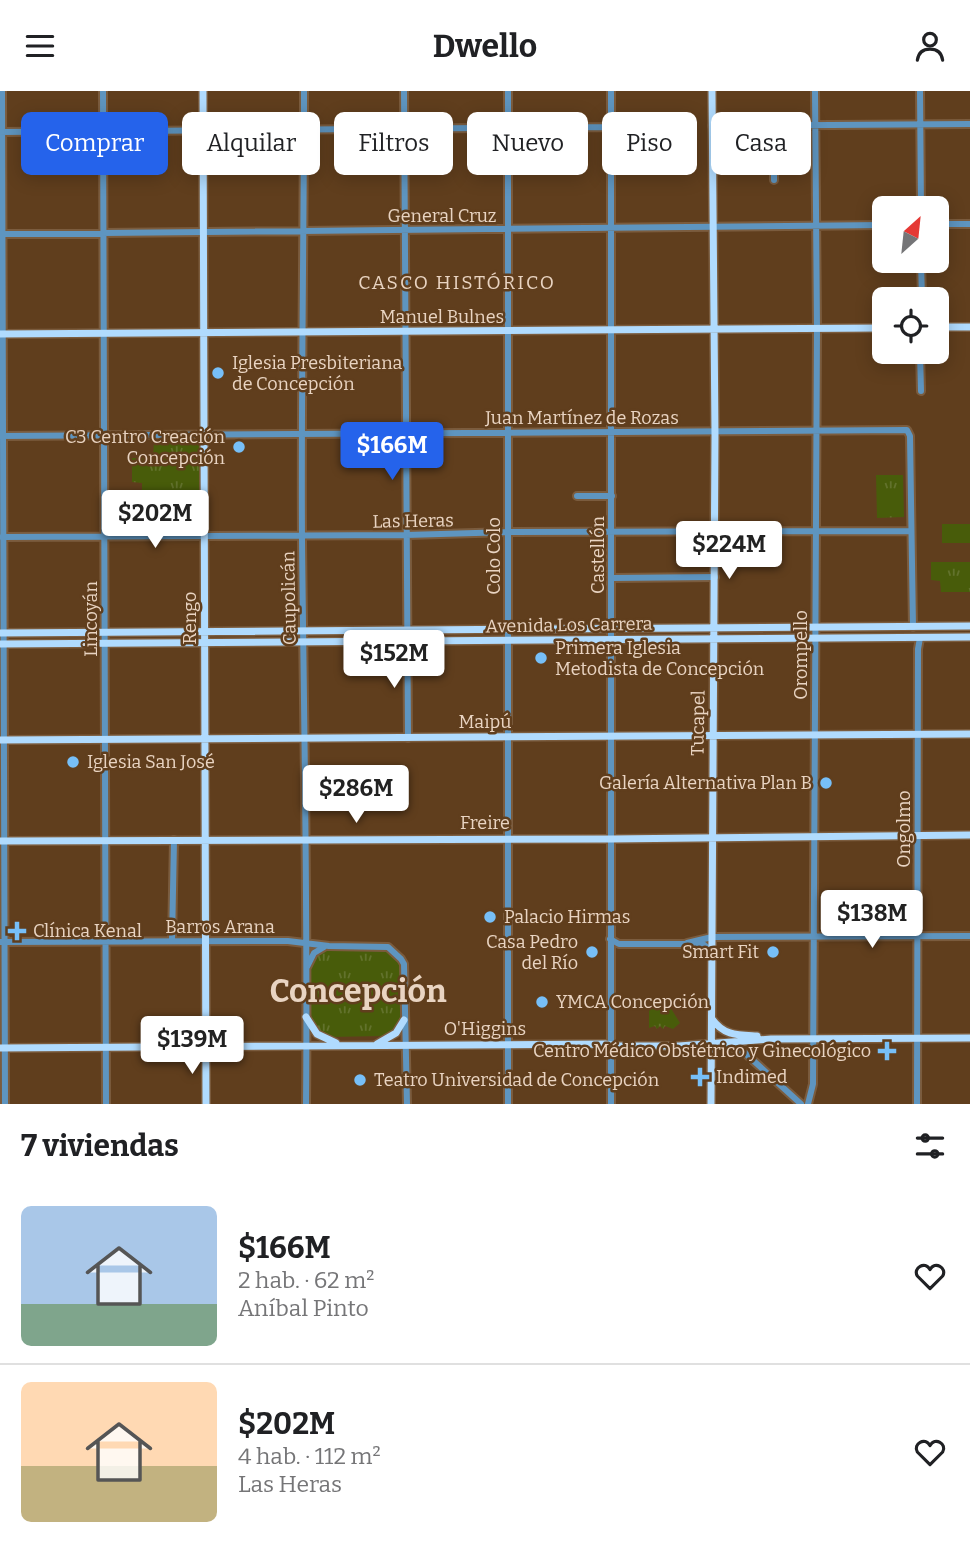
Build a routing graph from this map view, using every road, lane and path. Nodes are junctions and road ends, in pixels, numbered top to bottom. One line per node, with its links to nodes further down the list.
1 (2, 91): 22 (street)
2 (103, 91): 11 (street, Lincoyán)
3 (203, 91): 12 (main road, Rengo)
4 (304, 91): 13 (street, Caupolicán)
5 (404, 91): 14 (street)
6 (508, 91): 15 (street, Colo Colo)
7 (611, 91): 16 (street, Castellón)
8 (712, 91): 17 (main road, Tucapel)
9 (816, 91): 21 (street, Orompello)
10 (920, 91): 18 (street)
11 (103, 112)
12 (204, 112)
13 (304, 112)
14 (404, 112)
15 (508, 112)
16 (611, 112)
17 (712, 112)
18 (920, 124): 19 (street); 21 (street); 33 (street)
19 (970, 124)
20 (811, 125): 21 (street)
21 (816, 125): 37 (street, Orompello)
22 (1, 132): 23 (street); 45 (street)
23 (21, 132)
24 (103, 175): 44 (street, Lincoyán)
25 (204, 175): 43 (main road, Rengo)
26 (304, 175): 41 (street, Caupolicán)
27 (404, 175): 42 (street)
28 (508, 175): 40 (street, Colo Colo)
29 (611, 175): 39 (street, Castellón)
30 (712, 175): 38 (main road, Tucapel)
31 (774, 175): 32 (street)
32 (774, 180)
33 (921, 196)
34 (949, 224): 35 (street)
35 (970, 224)
36 (872, 225): 37 (street, General Cruz)
37 (817, 226): 38 (street, General Cruz); 49 (street, Orompello)
38 (713, 227): 39 (street, General Cruz); 50 (main road, Tucapel)
39 (611, 229): 40 (street, General Cruz); 51 (street, Castellón)
40 (507, 230): 42 (street, General Cruz); 52 (street, Colo Colo)
41 (304, 231): 42 (street, General Cruz); 43 (street, General Cruz); 53 (street, Caupolicán)
42 (404, 231): 54 (street)
43 (204, 232): 44 (street, General Cruz); 57 (main road, Rengo)
44 (103, 233): 45 (street, General Cruz); 56 (street, Lincoyán)
45 (1, 234): 55 (street)
46 (949, 327): 47 (main road)
47 (970, 327)
48 (872, 328): 49 (main road, Manuel Bulnes)
49 (817, 329): 50 (main road, Manuel Bulnes); 61 (street, Orompello)
50 (714, 330): 51 (main road, Manuel Bulnes); 60 (main road, Tucapel)
51 (611, 331): 52 (main road, Manuel Bulnes); 63 (street, Castellón)
52 (508, 332): 54 (main road, Manuel Bulnes); 62 (street, Colo Colo)
53 (304, 333): 54 (main road, Manuel Bulnes); 57 (main road, Manuel Bulnes); 65 (street, Caupolicán)
54 (405, 333): 64 (street)
55 (1, 334): 56 (main road, Manuel Bulnes); 68 (street)
56 (103, 334): 57 (main road, Manuel Bulnes); 66 (street, Lincoyán)
57 (204, 334): 67 (main road, Rengo)
58 (920, 364): 59 (street)
59 (920, 391)
60 (715, 431): 61 (street, Juan Martínez de Rozas); 63 (street, Juan Martínez de Rozas); 74 (main road, Tucapel)
61 (816, 431): 71 (street, Juan Martínez de Rozas); 75 (street, Orompello)
62 (508, 432): 63 (street, Juan Martínez de Rozas); 64 (street, Juan Martínez de Rozas); 72 (street, Colo Colo)
63 (612, 432): 70 (street, Castellón)
64 (405, 433): 65 (street, Juan Martínez de Rozas); 76 (street)
65 (303, 434): 67 (street, Juan Martínez de Rozas); 78 (street, Caupolicán)
66 (104, 435): 67 (street, Juan Martínez de Rozas); 68 (street, Juan Martínez de Rozas); 80 (street, Lincoyán)
67 (205, 435): 77 (main road, Rengo)
68 (1, 436): 79 (street)
69 (577, 496): 70 (street)
70 (612, 496): 73 (street, Castellón)
71 (911, 531): 75 (street, Las Heras); 84 (street)
72 (508, 532): 73 (street, Las Heras); 76 (street, Las Heras); 89 (street, Colo Colo)
73 (612, 532): 74 (street, Las Heras); 82 (street, Castellón)
74 (715, 532): 75 (street, Las Heras); 81 (main road, Tucapel)
75 (815, 532): 85 (street, Orompello)
76 (406, 535): 78 (street, Las Heras); 88 (street)
77 (206, 536): 78 (street, Las Heras); 80 (street, Las Heras); 91 (main road, Rengo)
78 (302, 536): 92 (street, Caupolicán)
79 (1, 537): 80 (street, Las Heras); 93 (street)
80 (104, 537): 90 (street, Lincoyán)
81 (715, 577): 82 (street); 86 (main road, Tucapel)
82 (612, 578): 87 (street, Castellón)
83 (970, 626): 84 (main road, Avenida Los Carrera)
84 (913, 627): 85 (main road, Avenida Los Carrera)
85 (815, 628): 86 (main road, Avenida Los Carrera); 97 (street, Orompello)
86 (714, 629): 87 (main road, Avenida Los Carrera); 96 (main road, Tucapel)
87 (612, 630): 89 (main road, Avenida Los Carrera); 98 (street, Castellón)
88 (407, 631): 89 (main road, Avenida Los Carrera); 92 (main road, Avenida Los Carrera); 101 (street)
89 (509, 631): 99 (street, Colo Colo)
90 (105, 632): 91 (main road, Avenida Los Carrera); 93 (main road, Avenida Los Carrera); 102 (street, Lincoyán)
91 (206, 632): 92 (main road, Avenida Los Carrera); 103 (main road, Rengo)
92 (303, 632): 100 (street, Caupolicán)
93 (2, 633): 104 (street)
94 (970, 637): 95 (main road, Avenida Los Carrera)
95 (920, 638): 97 (main road, Avenida Los Carrera); 105 (street, Ongolmo)
96 (715, 639): 97 (main road, Avenida Los Carrera); 98 (main road, Avenida Los Carrera); 108 (main road, Tucapel)
97 (815, 639): 107 (street, Orompello)
98 (612, 640): 99 (main road, Avenida Los Carrera); 109 (street, Castellón)
99 (509, 641): 101 (main road, Avenida Los Carrera); 111 (street, Colo Colo)
100 (303, 642): 101 (main road, Avenida Los Carrera); 103 (main road, Avenida Los Carrera); 113 (street, Caupolicán)
101 (407, 642): 110 (street)
102 (105, 643): 103 (main road, Avenida Los Carrera); 104 (main road, Avenida Los Carrera); 115 (street, Lincoyán)
103 (206, 643): 112 (main road, Rengo)
104 (2, 644): 114 (street)
105 (918, 734): 106 (main road, Maipú); 107 (main road, Maipú); 116 (street, Ongolmo)
106 (970, 734)
107 (815, 735): 108 (main road, Maipú); 118 (street, Orompello)
108 (713, 736): 109 (main road, Maipú); 119 (main road, Tucapel)
109 (611, 737): 111 (main road, Maipú); 122 (street, Castellón)
110 (408, 738): 111 (main road, Maipú); 113 (main road, Maipú)
111 (509, 738): 121 (street, Colo Colo)
112 (206, 739): 113 (main road, Maipú); 115 (main road, Maipú); 124 (main road, Rengo)
113 (305, 739): 120 (street, Caupolicán)
114 (2, 740): 115 (main road, Maipú); 125 (street)
115 (105, 740): 126 (street, Lincoyán)
116 (918, 835): 117 (main road, Freire); 118 (main road, Freire); 130 (street, Ongolmo)
117 (970, 835)
118 (815, 837): 119 (main road, Freire); 127 (street, Orompello)
119 (713, 838): 122 (main road, Freire); 129 (main road, Tucapel)
120 (305, 839): 121 (main road, Freire); 124 (main road, Freire); 136 (street, Caupolicán)
121 (509, 839): 122 (main road, Freire); 152 (street, Colo Colo)
122 (611, 839): 131 (street, Castellón)
123 (174, 840): 124 (main road, Freire); 126 (main road, Freire); 132 (street)
124 (206, 840): 133 (main road, Rengo)
125 (2, 841): 126 (main road, Freire); 134 (street)
126 (106, 841): 135 (street, Lincoyán)
127 (814, 936): 129 (street); 130 (street); 150 (street, Orompello)
128 (970, 936): 130 (street)
129 (712, 937): 137 (street); 140 (main road, Tucapel)
130 (917, 937): 147 (street, Ongolmo)
131 (610, 939): 138 (street); 141 (street, Castellón)
132 (172, 941): 133 (street, Barros Arana); 135 (street, Barros Arana)
133 (206, 941): 136 (street, Barros Arana); 159 (main road, Rengo)
134 (2, 942): 135 (street, Barros Arana); 143 (street)
135 (106, 942): 161 (street, Lincoyán)
136 (306, 943): 139 (street, Barros Arana); 142 (street, Caupolicán)
137 (687, 943): 138 (street); 140 (street)
138 (620, 944): 141 (street)
139 (330, 946): 142 (street); 146 (street, Barros Arana)
140 (712, 951): 145 (main road, Tucapel)
141 (611, 952): 153 (street, Castellón)
142 (306, 969): 144 (street, Caupolicán)
143 (2, 1010): 160 (street)
144 (306, 1017): 157 (street, Caupolicán); 158 (main road)
145 (712, 1018): 149 (main road); 156 (main road, Tucapel)
146 (404, 1020): 154 (main road); 155 (street)
147 (917, 1038): 148 (main road, O'Higgins); 150 (main road, O'Higgins); 173 (street, Ongolmo)
148 (970, 1038)
149 (771, 1039): 150 (main road, O'Higgins); 151 (main road, O'Higgins)
150 (814, 1039): 162 (street, Orompello)
151 (723, 1043): 156 (main road, O'Higgins); 163 (street)
152 (508, 1044): 153 (main road, O'Higgins); 155 (main road, O'Higgins); 169 (street, Colo Colo)
153 (611, 1044): 156 (main road, O'Higgins); 170 (street, Castellón)
154 (375, 1045): 155 (main road, O'Higgins); 158 (main road, O'Higgins)
155 (407, 1045): 168 (street)
156 (712, 1045): 171 (main road, Tucapel)
157 (306, 1046): 158 (main road, O'Higgins); 159 (main road, O'Higgins); 167 (street, Caupolicán)
158 (343, 1046)
159 (205, 1047): 161 (main road, O'Higgins); 166 (main road, Rengo)
160 (2, 1048): 161 (main road, O'Higgins); 164 (street)
161 (106, 1048): 165 (street, Lincoyán)
162 (811, 1093): 163 (street); 172 (street, Orompello)
163 (798, 1101)
164 (5, 1104)
165 (106, 1104)
166 (206, 1104)
167 (306, 1104)
168 (407, 1104)
169 (508, 1104)
170 (611, 1104)
171 (712, 1104)
172 (808, 1104)
173 (916, 1104)

